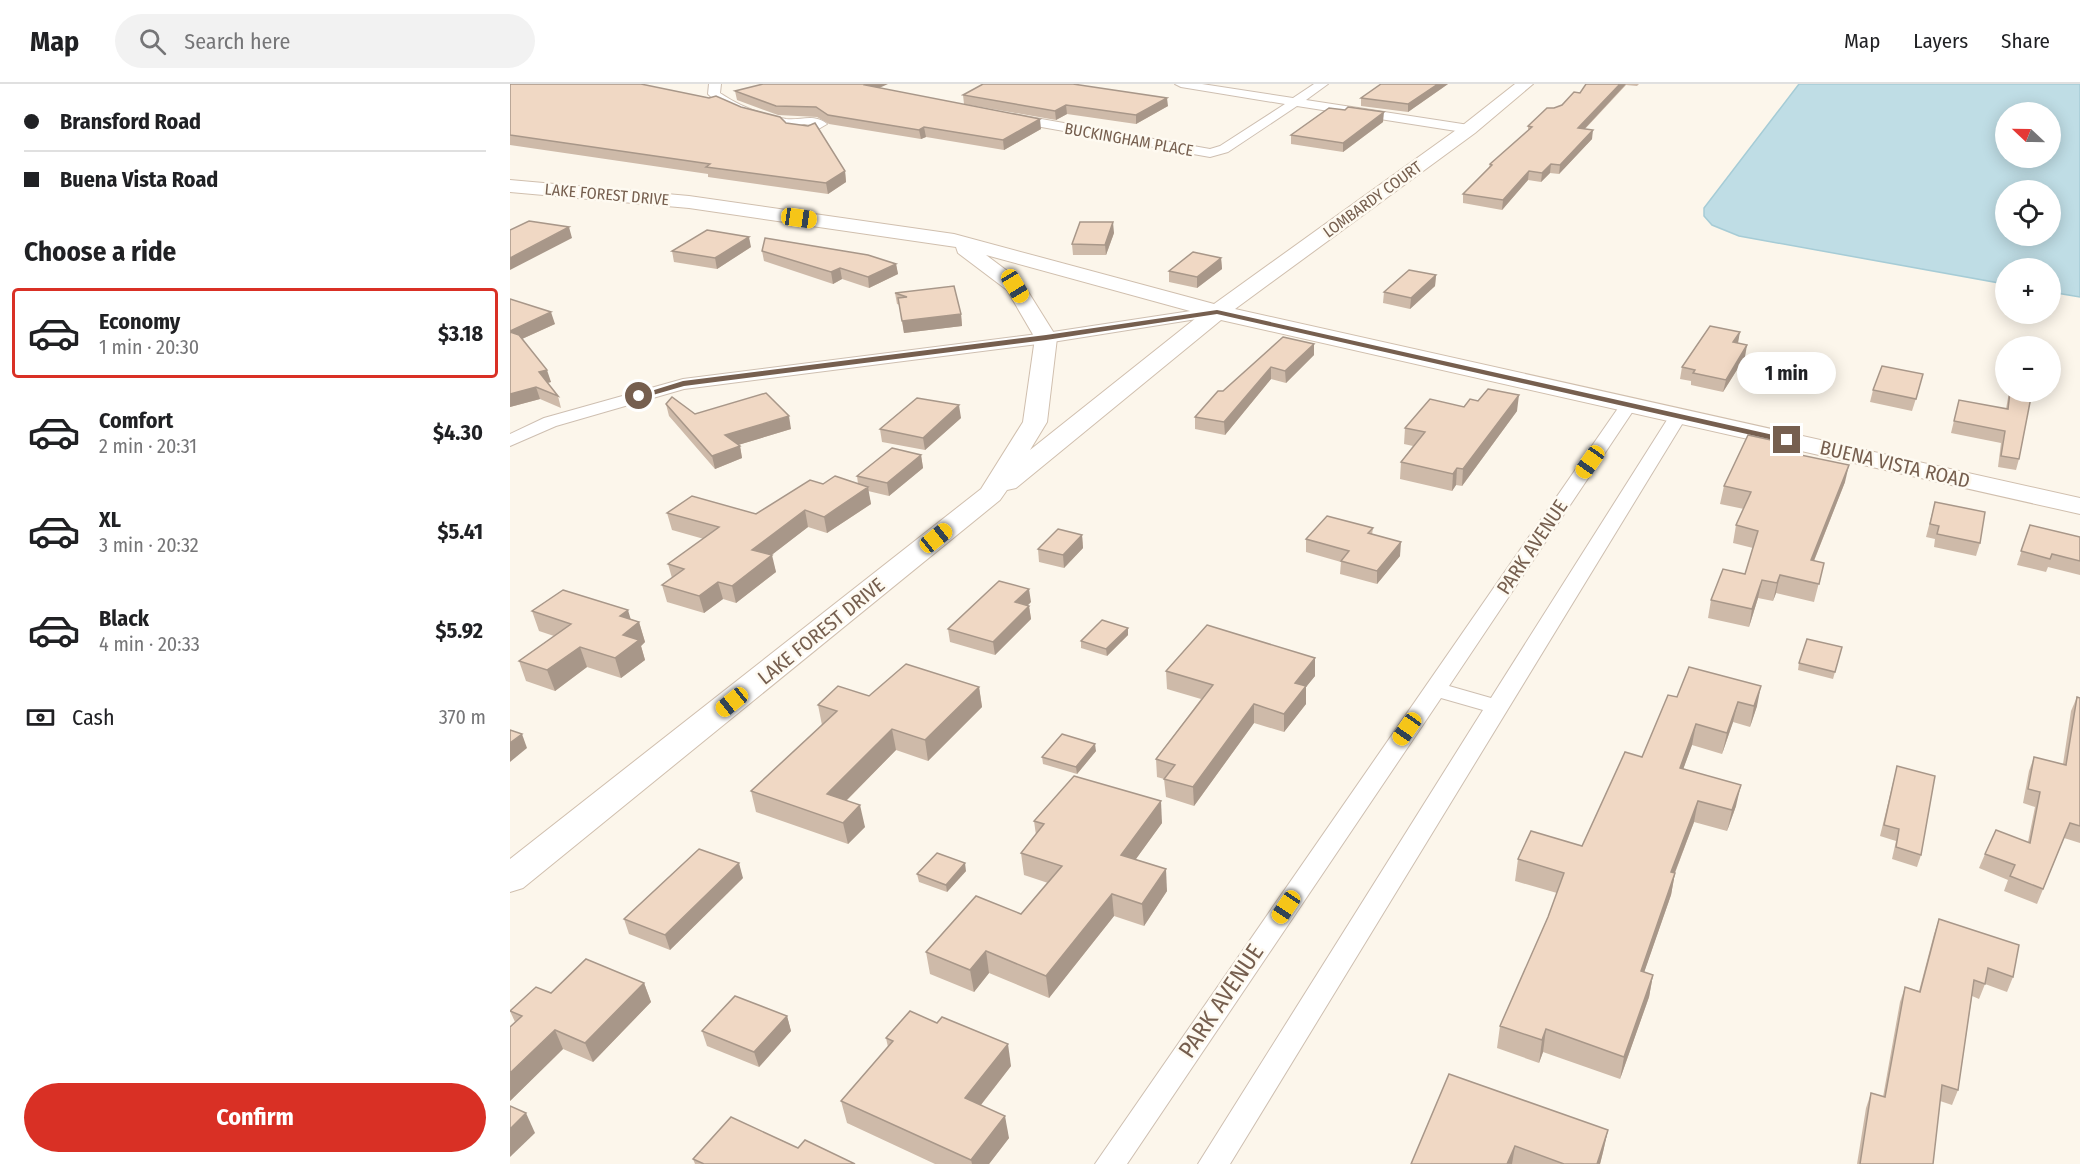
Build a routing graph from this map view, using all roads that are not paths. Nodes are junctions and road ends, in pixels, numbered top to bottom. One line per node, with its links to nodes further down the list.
1 (715, 84): 7 (street)
2 (1181, 84): 5 (street)
3 (1322, 84): 5 (street, BUCKINGHAM PLACE)
4 (1525, 84): 8 (street, LOMBARDY COURT)
5 (1292, 102): 6 (street, BUCKINGHAM PLACE); 8 (street)
6 (996, 115)
7 (791, 124)
8 (1468, 129): 11 (street, LOMBARDY COURT)
9 (510, 186): 10 (street, LAKE FOREST DRIVE)
10 (954, 240): 11 (street, LAKE FOREST DRIVE); 12 (street, LAKE FOREST DRIVE)
11 (1217, 312): 12 (street); 13 (street, BUENA VISTA ROAD); 16 (street, LAKE FOREST DRIVE)
12 (1046, 338): 15 (street); 16 (street, LAKE FOREST DRIVE)
13 (1629, 405): 14 (street, BUENA VISTA ROAD); 18 (street, PARK AVENUE)
14 (1678, 416): 17 (street, BUENA VISTA ROAD); 19 (street)
15 (510, 441)
16 (992, 494): 20 (street, LAKE FOREST DRIVE)
17 (2080, 506)
18 (1434, 689): 19 (street); 21 (street, PARK AVENUE)
19 (1497, 707): 22 (street)
20 (510, 879)
21 (1110, 1164)
22 (1213, 1164)

